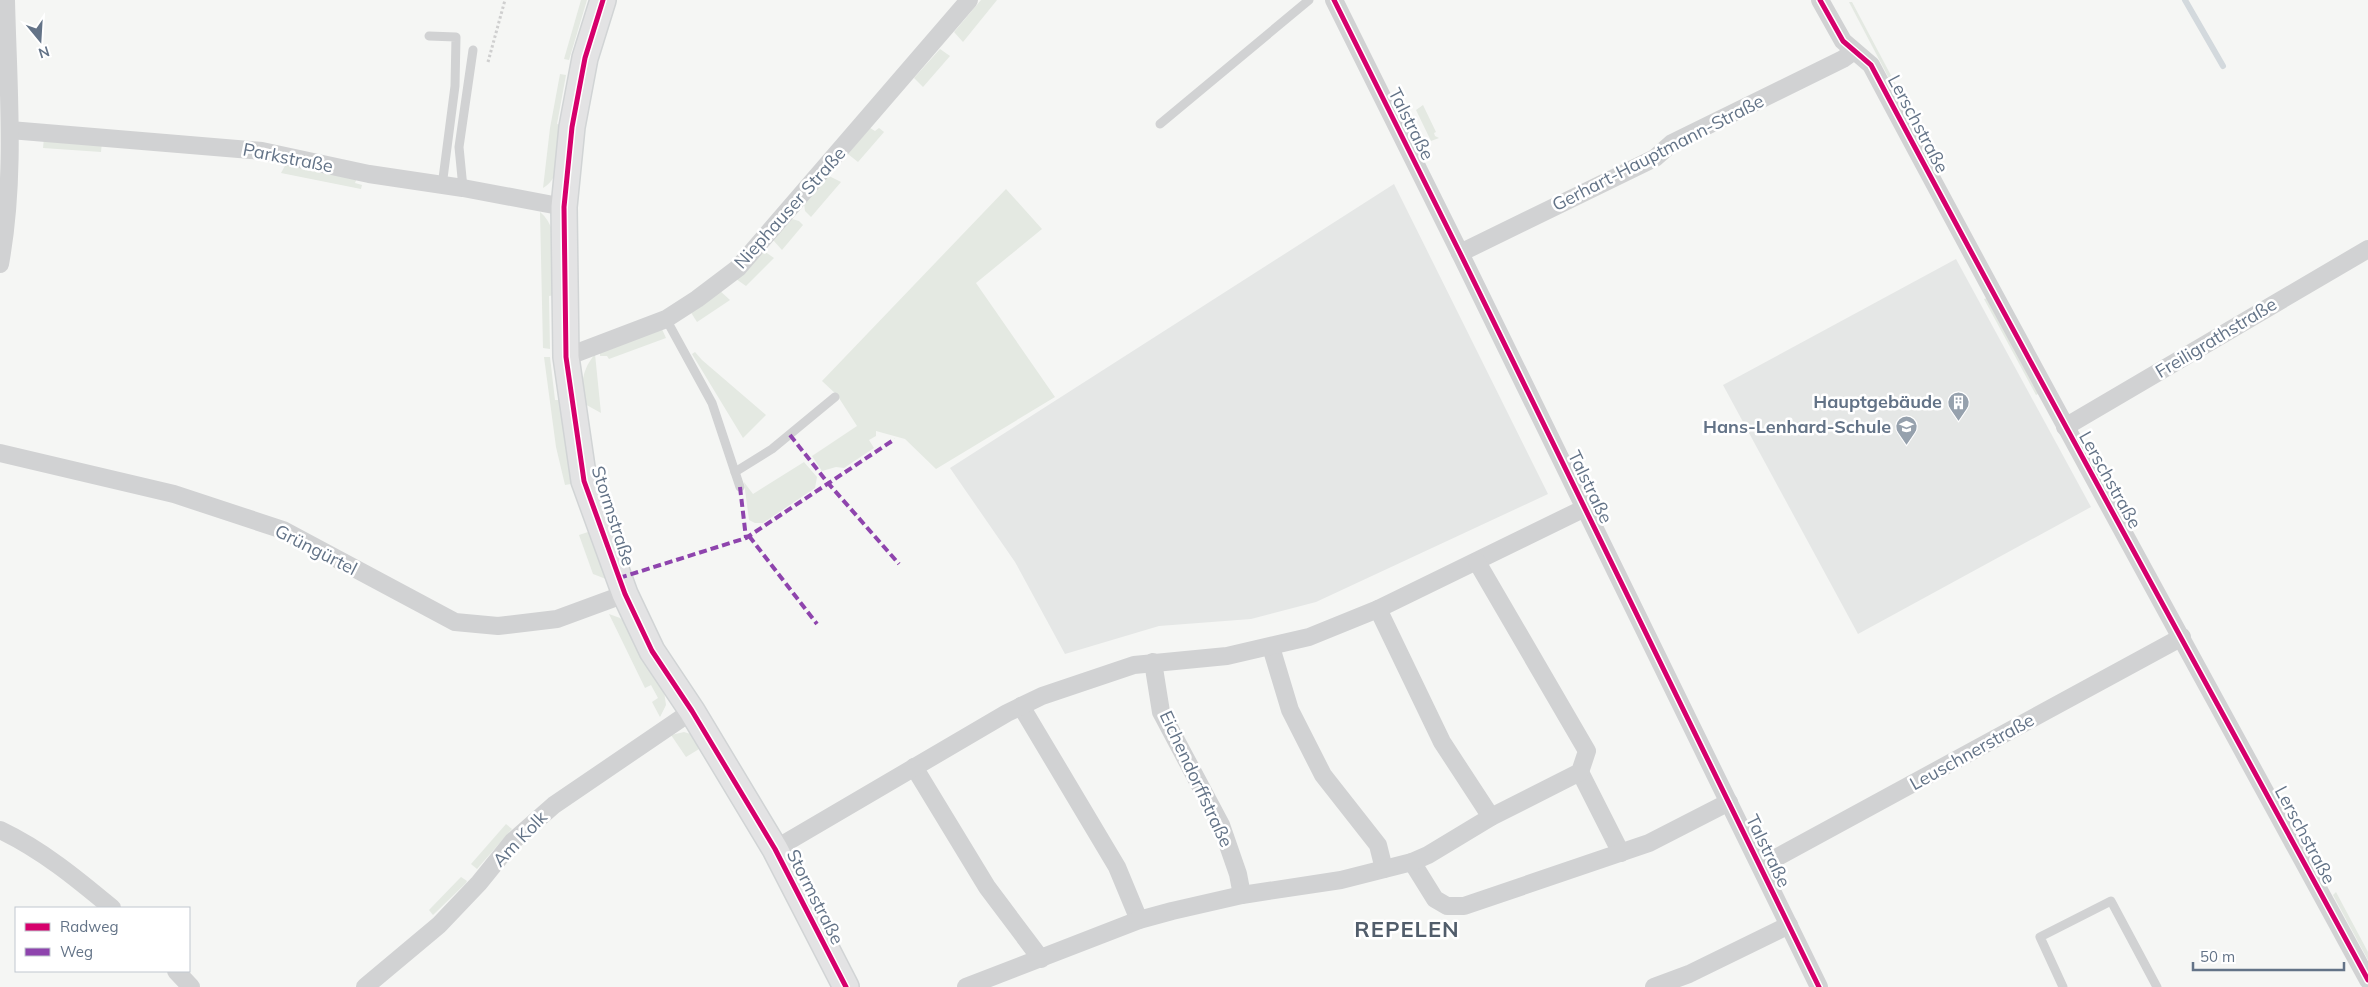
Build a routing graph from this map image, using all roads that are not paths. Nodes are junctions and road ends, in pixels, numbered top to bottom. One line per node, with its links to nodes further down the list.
1 (6, 0): 11 (street)
2 (603, 0): 14 (street, Stormstraße)
3 (969, 0): 18 (street, Niephauser Straße)
4 (1309, 0): 10 (lane)
5 (1334, 0): 16 (street, Talstraße)
6 (1820, 0): 8 (street, Lerschstraße)
7 (429, 36): 12 (lane)
8 (1854, 50): 16 (street, Gerhart-Hauptmann-Straße); 21 (street, Lerschstraße)
9 (472, 54): 13 (lane)
10 (1160, 124)
11 (10, 130): 12 (street, Parkstraße); 17 (street)
12 (442, 186): 13 (street, Parkstraße)
13 (463, 188): 14 (street, Parkstraße)
14 (564, 207): 19 (street, Stormstraße)
15 (2368, 249): 21 (street, Freiligrathstraße)
16 (1460, 253): 25 (street, Talstraße)
17 (0, 264)
18 (666, 319): 19 (street, Niephauser Straße); 23 (lane)
19 (566, 357): 27 (street, Stormstraße)
20 (835, 397): 23 (lane)
21 (2066, 428): 29 (street, Lerschstraße)
22 (0, 453): 27 (street, Grüngürtel)
23 (735, 472): 24 (lane)
24 (740, 487)
25 (1585, 508): 26 (street); 36 (street, Talstraße)
26 (1477, 562): 28 (street); 35 (street)
27 (625, 594): 33 (street, Stormstraße)
28 (1378, 609): 30 (street); 37 (street)
29 (2182, 637): 42 (street, Leuschnerstraße); 50 (street, Lerschstraße)
30 (1271, 646): 31 (street); 43 (street)
31 (1153, 662): 32 (street); 44 (street, Eichendorffstraße)
32 (1020, 706): 34 (street); 46 (street)
33 (692, 711): 39 (street, Stormstraße); 52 (street, Am Kolk)
34 (914, 767): 39 (street); 48 (street)
35 (1580, 772): 37 (street); 40 (street)
36 (1729, 802): 40 (street); 42 (street, Talstraße)
37 (1491, 817): 41 (street)
38 (0, 830): 45 (street)
39 (774, 849): 53 (street, Stormstraße)
40 (1621, 853): 41 (street)
41 (1412, 862): 43 (street)
42 (1761, 866): 47 (street, Talstraße)
43 (1384, 869): 44 (street)
44 (1242, 895): 46 (street)
45 (111, 907)
46 (1139, 920): 48 (street)
47 (1789, 925): 55 (street); 56 (street, Talstraße)
48 (1041, 959): 54 (street)
49 (177, 972): 51 (street)
50 (2367, 976)
51 (191, 987)
52 (366, 987)
53 (846, 987)
54 (966, 987)
55 (1654, 987)
56 (1819, 987)
57 (2063, 987): 58 (lane)
58 (2157, 987)

